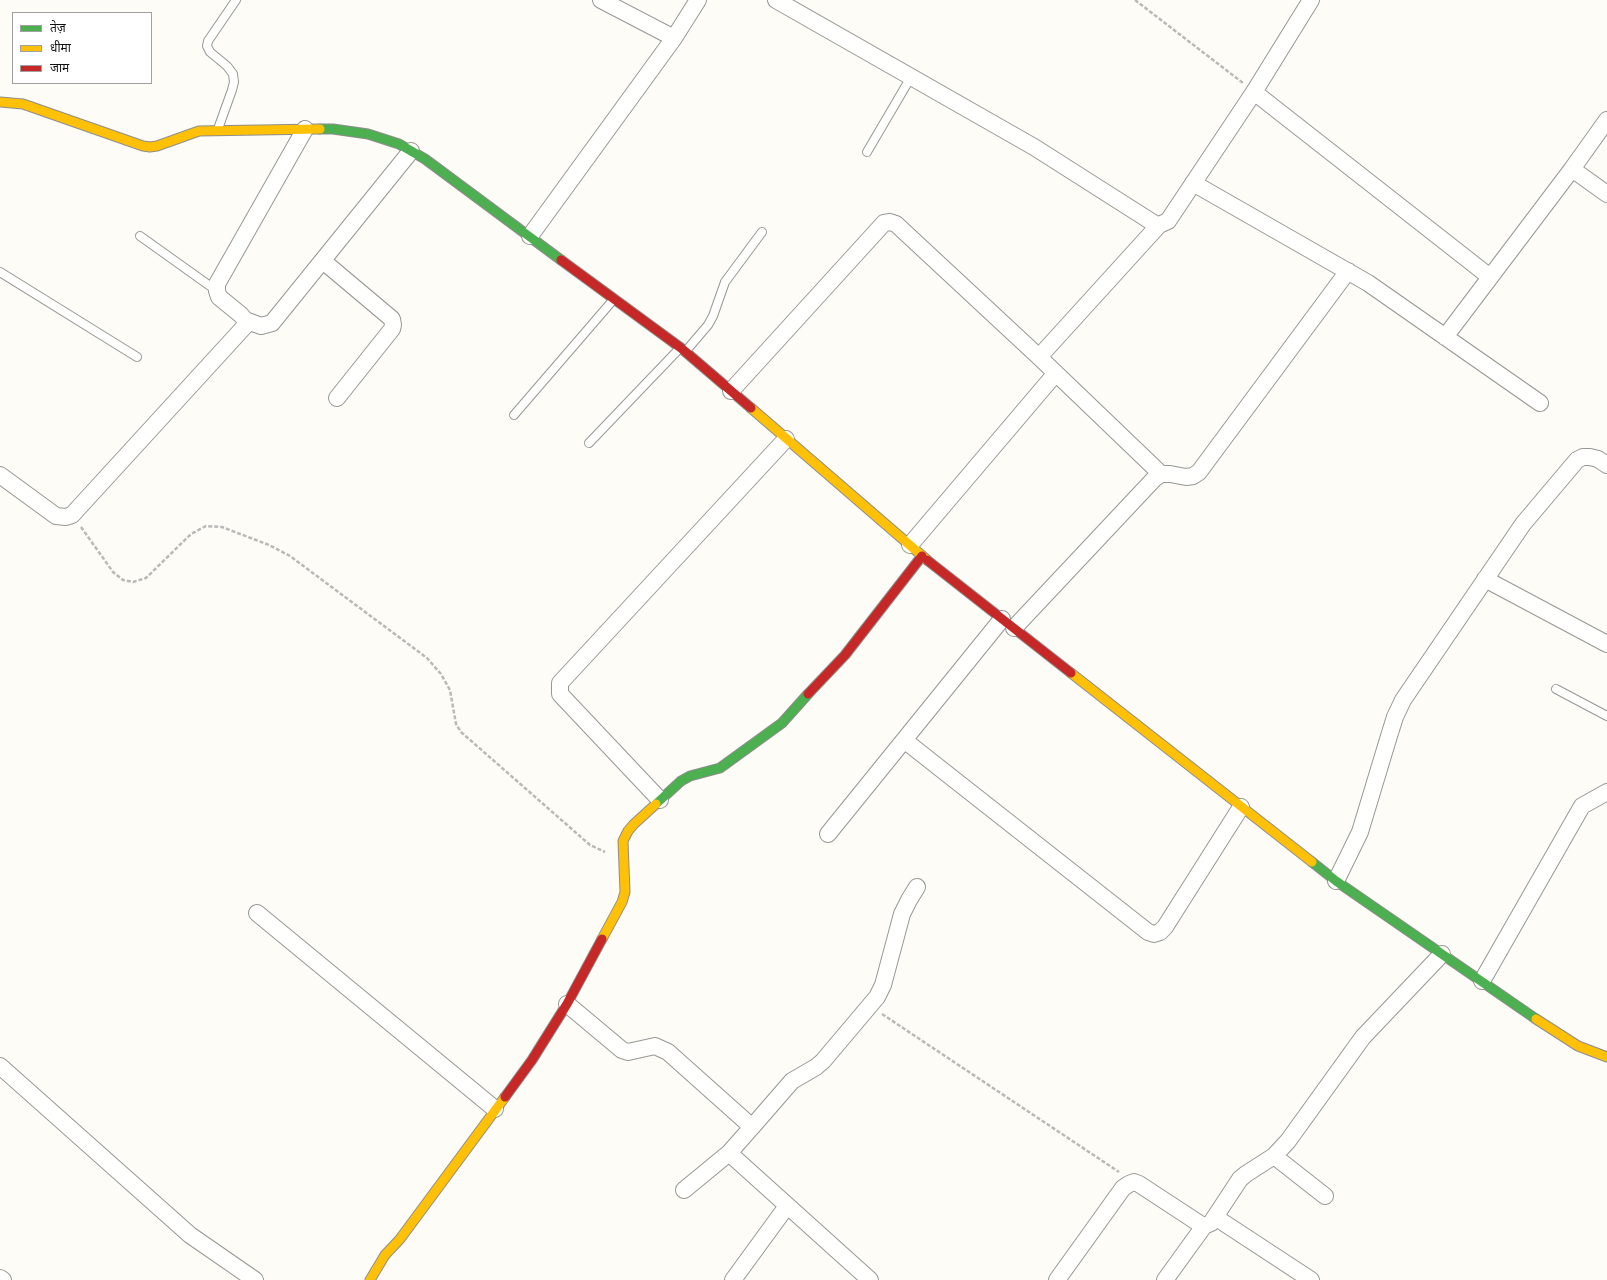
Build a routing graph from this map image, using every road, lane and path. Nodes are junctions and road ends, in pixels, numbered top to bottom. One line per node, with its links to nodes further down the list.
1 (236, 0): 13 (lane)
2 (600, 0): 7 (street)
3 (698, 0): 7 (street)
4 (776, 0): 8 (street)
5 (1135, 0): 9 (path)
6 (1311, 0): 9 (street)
7 (674, 38): 22 (street)
8 (911, 77): 15 (lane); 19 (street)
9 (1254, 92): 17 (street); 26 (street)
10 (0, 102): 13 (street)
11 (1607, 120): 16 (street)
12 (305, 129): 13 (street); 14 (street); 27 (street)
13 (218, 130)
14 (411, 151): 22 (street); 23 (street)
15 (867, 152)
16 (1572, 170): 18 (street); 26 (street)
17 (1193, 183): 19 (street); 24 (street)
18 (1607, 194)
19 (1159, 225): 33 (street)
20 (762, 232): 31 (lane)
21 (140, 236): 27 (lane)
22 (530, 236): 28 (street)
23 (323, 260): 29 (street); 36 (street)
24 (1348, 271): 30 (street); 42 (street)
25 (0, 272): 32 (lane)
26 (1490, 277): 30 (street)
27 (217, 291): 29 (street)
28 (614, 298): 31 (street); 38 (lane)
29 (245, 320): 44 (street)
30 (1445, 337): 37 (street)
31 (683, 350): 35 (street); 40 (lane)
32 (137, 357)
33 (1039, 357): 34 (street); 35 (street)
34 (1056, 373): 42 (street); 45 (street)
35 (731, 391): 39 (street)
36 (337, 398)
37 (1540, 403)
38 (514, 415)
39 (786, 439): 45 (street); 53 (street)
40 (589, 443)
41 (1607, 465): 46 (street)
42 (1161, 474): 47 (street)
43 (0, 475): 44 (street)
44 (72, 515): 56 (path)
45 (916, 551): 47 (street); 53 (street)
46 (1485, 579): 48 (street); 57 (street)
47 (1008, 623): 51 (street); 54 (street)
48 (1607, 644)
49 (1556, 689): 50 (lane)
50 (1607, 716)
51 (904, 740): 54 (street); 55 (street)
52 (1607, 792): 61 (street)
53 (660, 800): 56 (street)
54 (1241, 806): 57 (street)
55 (828, 834)
56 (623, 851): 62 (street)
57 (1336, 881): 60 (street)
58 (916, 887): 63 (street)
59 (257, 913): 66 (street)
60 (1442, 954): 61 (street); 69 (street)
61 (1482, 982): 64 (street)
62 (567, 1004): 66 (street); 67 (street)
63 (870, 1006): 67 (street); 70 (path)
64 (1607, 1057)
65 (0, 1066): 77 (street)
66 (495, 1109): 78 (street)
67 (752, 1127): 68 (street)
68 (729, 1153): 71 (street); 73 (street)
69 (1274, 1156): 72 (street); 74 (street)
70 (1134, 1182): 74 (street); 81 (street)
71 (684, 1190)
72 (1325, 1196)
73 (787, 1206): 79 (street); 80 (street)
74 (1209, 1221): 82 (street); 83 (street)
75 (0, 1278): 76 (street)
76 (3, 1280)
77 (255, 1280)
78 (370, 1280)
79 (733, 1280)
80 (870, 1280)
81 (1058, 1280)
82 (1166, 1280)
83 (1311, 1280)

